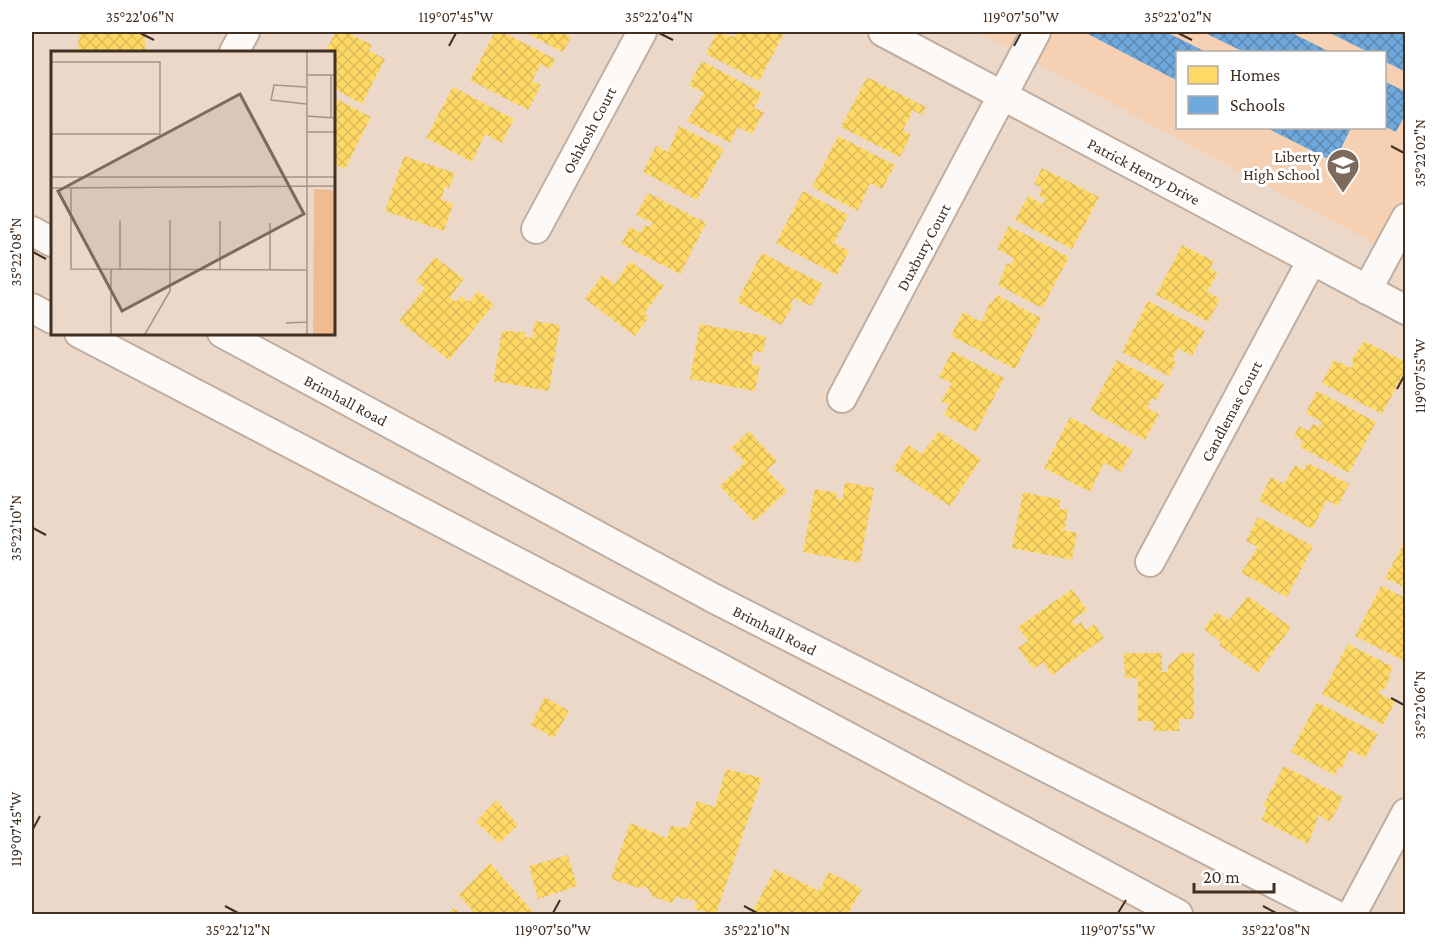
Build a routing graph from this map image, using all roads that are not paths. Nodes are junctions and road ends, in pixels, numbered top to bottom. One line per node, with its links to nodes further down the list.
1 (642, 32): 6 (street, Oshkosh Court)
2 (883, 32): 4 (street, Patrick Henry Drive)
3 (1036, 32): 4 (street, Duxbury Court)
4 (1003, 96): 9 (street, Patrick Henry Drive); 16 (street, Duxbury Court)
5 (1406, 218): 10 (street)
6 (536, 229)
7 (32, 231): 8 (street)
8 (51, 241)
9 (1312, 260): 10 (street, Patrick Henry Drive); 17 (street, Candlemas Court)
10 (1367, 290): 12 (street, Patrick Henry Drive)
11 (32, 308): 13 (street)
12 (1406, 310)
13 (51, 318)
14 (81, 334): 19 (street)
15 (224, 334): 20 (street, Brimhall Road)
16 (842, 398)
17 (1150, 562)
18 (1406, 813): 21 (street)
19 (1178, 915)
20 (1334, 915)
21 (1352, 915)

